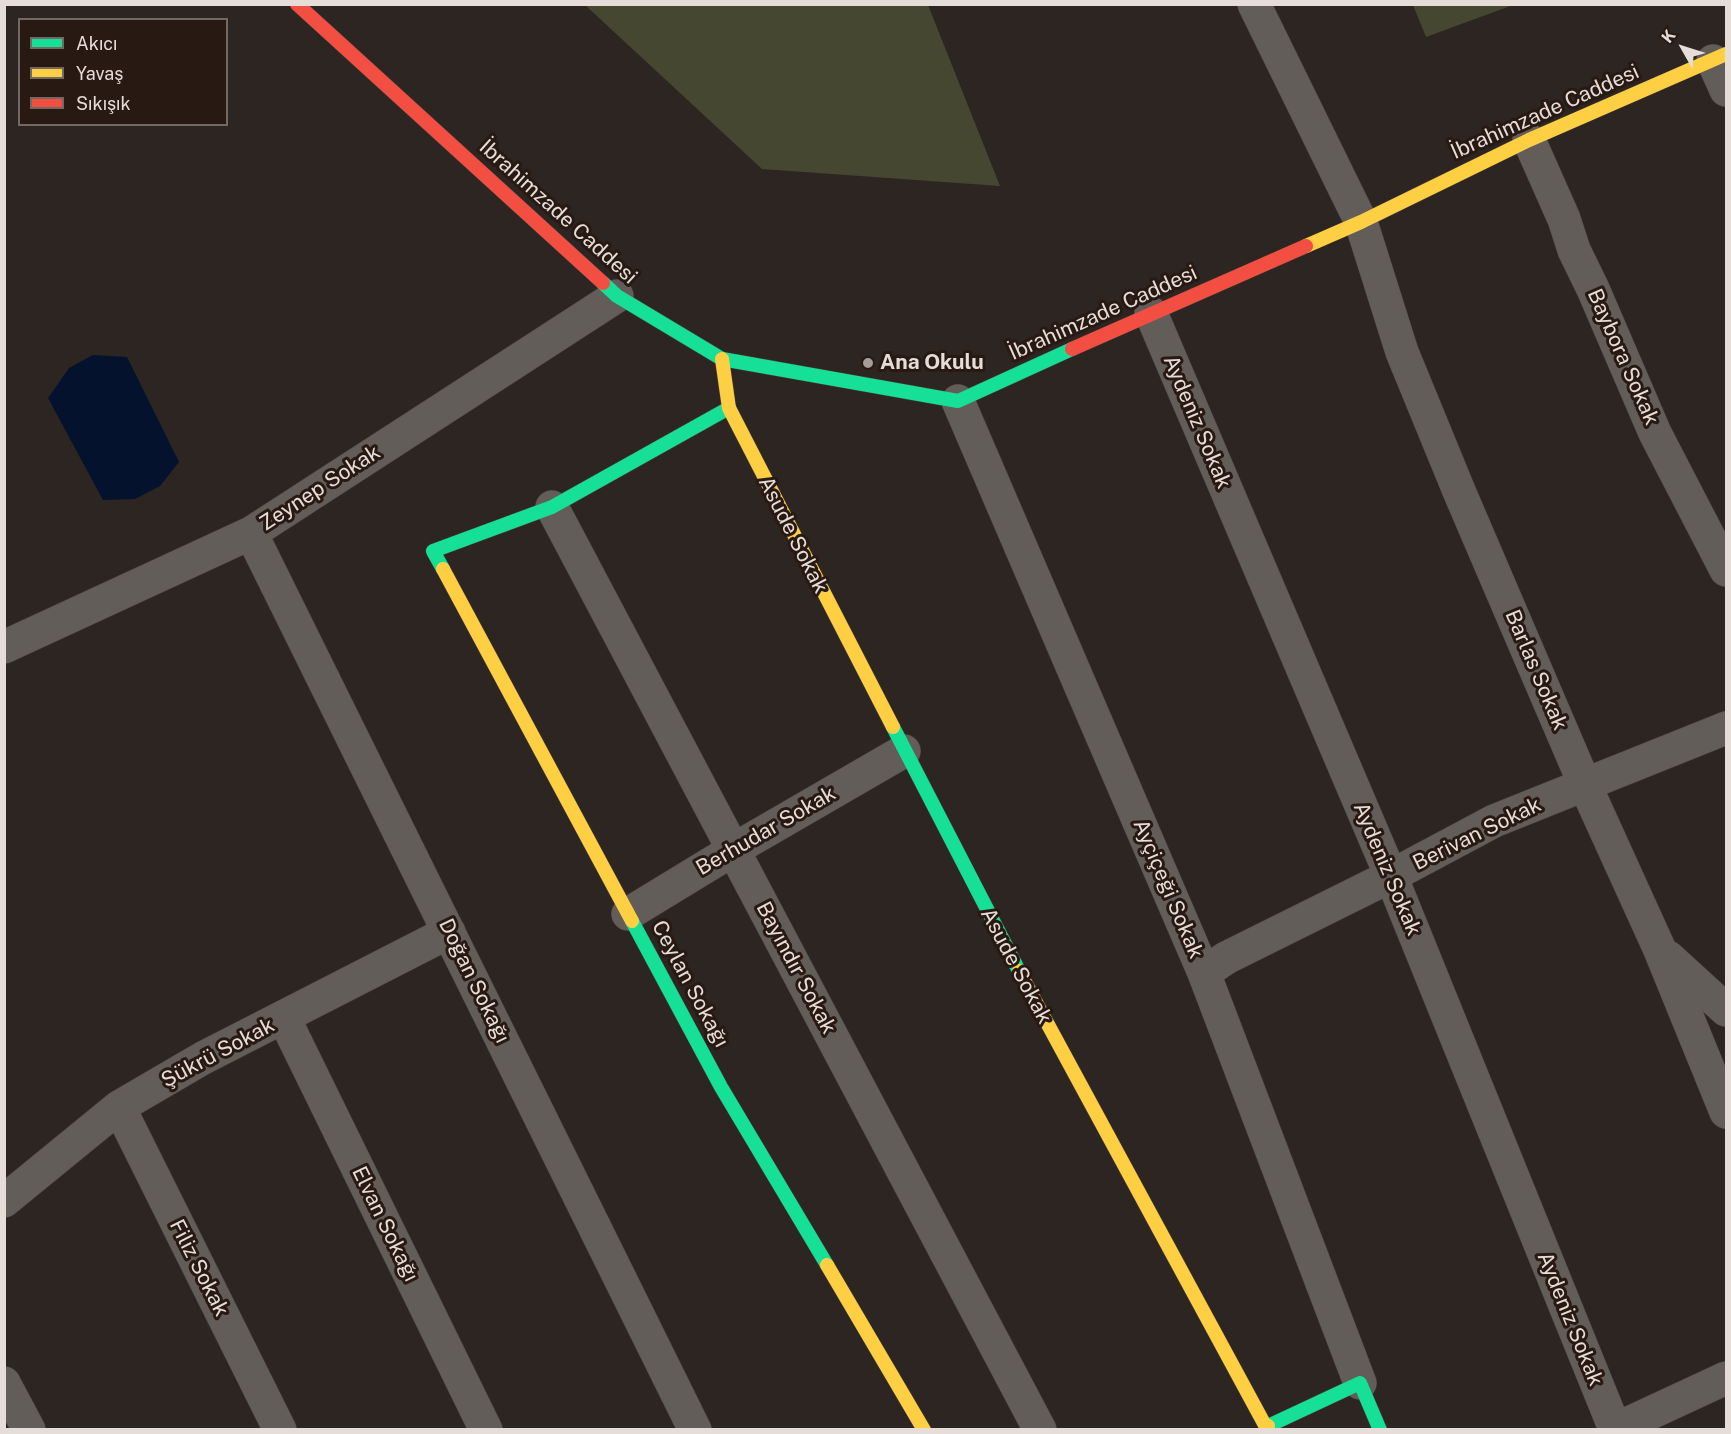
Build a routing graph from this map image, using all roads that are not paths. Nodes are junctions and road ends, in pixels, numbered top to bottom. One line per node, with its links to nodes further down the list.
1 (297, 4): 7 (street, İbrahimzade Caddesi)
2 (1254, 4): 6 (street, Barlas Sokak)
3 (1720, 58): 4 (street); 5 (street, İbrahimzade Caddesi)
4 (1726, 90)
5 (1529, 140): 6 (street, İbrahimzade Caddesi); 14 (street, Baybora Sokak)
6 (1361, 222): 8 (street, İbrahimzade Caddesi); 18 (street, Barlas Sokak)
7 (616, 296): 9 (street, İbrahimzade Caddesi); 13 (street, Zeynep Sokak)
8 (1151, 313): 10 (street, İbrahimzade Caddesi); 20 (street, Aydeniz Sokak)
9 (722, 359): 10 (street, İbrahimzade Caddesi); 11 (street, Asude Sokak)
10 (958, 401): 24 (street, Ayçiçeği Sokak)
11 (729, 408): 12 (street); 17 (street, Asude Sokak)
12 (552, 507): 19 (street, Bayındır Sokak); 21 (street, Ceylan Sokağı)
13 (251, 533): 15 (street, Zeynep Sokak); 22 (street, Doğan Sokağı)
14 (1726, 570)
15 (4, 647)
16 (1726, 728): 18 (street, Berivan Sokak)
17 (904, 751): 19 (street, Berhudar Sokak); 33 (street, Asude Sokak)
18 (1585, 785): 20 (street, Berivan Sokak); 23 (street, Barlas Sokak)
19 (733, 850): 21 (street, Berhudar Sokak); 40 (street, Bayındır Sokak)
20 (1391, 876): 24 (street, Berivan Sokak); 34 (street, Aydeniz Sokak)
21 (628, 914): 39 (street, Ceylan Sokağı)
22 (449, 932): 26 (street, Şükrü Sokak); 38 (street, Doğan Sokağı)
23 (1660, 950): 25 (street); 28 (street, Barlas Sokak)
24 (1204, 973): 32 (street, Ayçiçeği Sokak)
25 (1726, 1010)
26 (284, 1018): 27 (street, Şükrü Sokak); 37 (street, Elvan Sokağı)
27 (119, 1107): 29 (street, Şükrü Sokak); 36 (street, Filiz Sokak)
28 (1726, 1112)
29 (4, 1201)
30 (1726, 1378): 34 (street)
31 (4, 1383): 35 (street)
32 (1360, 1383): 33 (street, Asude Sokak); 41 (street)
33 (1263, 1428)
34 (1614, 1429)
35 (28, 1430)
36 (279, 1430)
37 (486, 1430)
38 (695, 1430)
39 (924, 1430)
40 (1040, 1430)
41 (1380, 1430)

